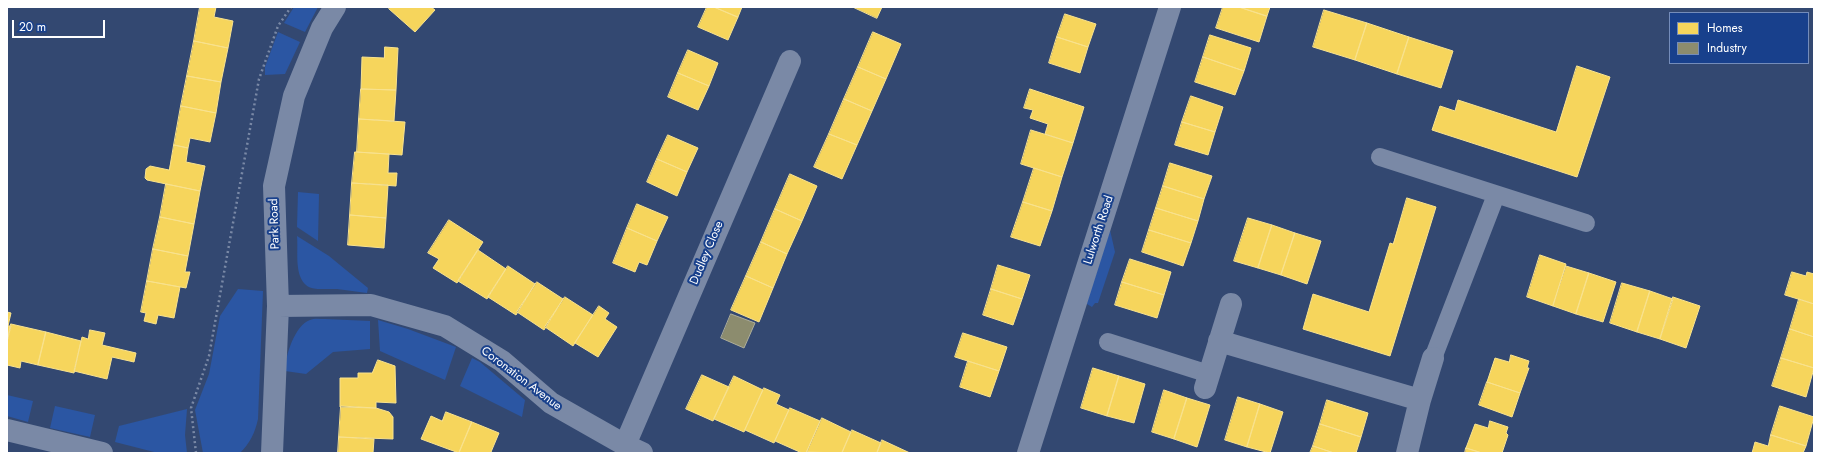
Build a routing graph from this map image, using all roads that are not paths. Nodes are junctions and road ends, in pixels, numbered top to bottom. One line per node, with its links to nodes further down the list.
1 (335, 7): 8 (street, Park Road)
2 (1170, 7): 18 (street, Lulworth Road)
3 (790, 61): 15 (street, Dudley Close)
4 (1380, 157): 5 (lane)
5 (1496, 195): 6 (lane); 11 (lane)
6 (1586, 223)
7 (1231, 304): 9 (street)
8 (278, 306): 15 (street, Coronation Avenue); 17 (street, Park Road)
9 (1219, 341): 12 (street); 13 (street)
10 (1108, 342): 12 (lane)
11 (1433, 358): 13 (street)
12 (1207, 381)
13 (1420, 400): 19 (street)
14 (7, 430): 16 (street)
15 (634, 449)
16 (102, 453)
17 (272, 453)
18 (1028, 453)
19 (1407, 453)

